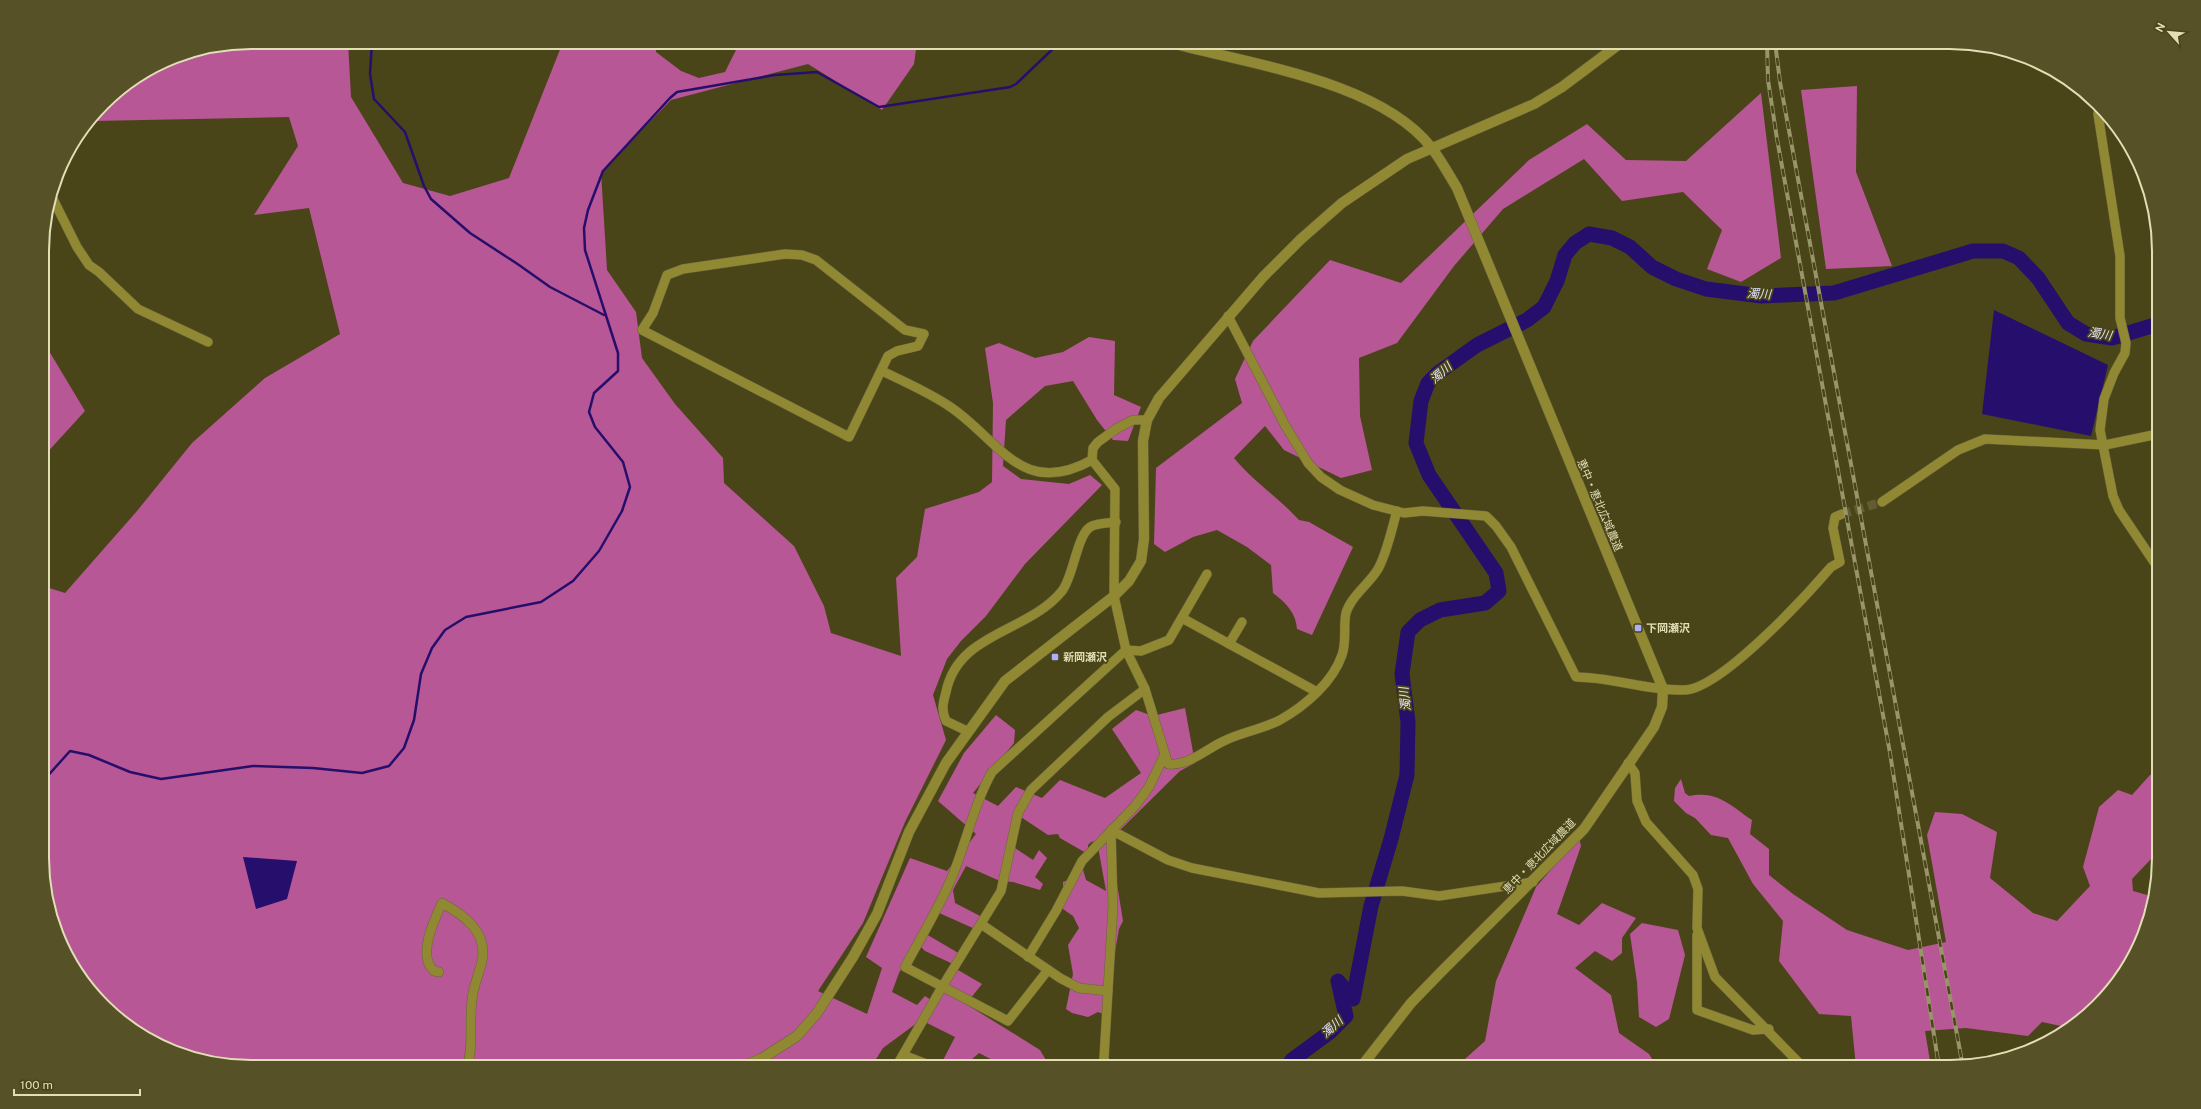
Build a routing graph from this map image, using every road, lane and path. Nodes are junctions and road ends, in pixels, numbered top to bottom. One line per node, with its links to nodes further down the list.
1 (1196, 49): 4 (street, 恵中・恵北広域農道)
2 (1613, 49): 4 (street)
3 (2098, 114): 11 (street)
4 (1431, 147): 6 (street); 25 (street, 恵中・恵北広域農道)
5 (55, 203): 7 (street)
6 (1228, 316): 9 (street); 14 (street)
7 (208, 342)
8 (882, 371): 8 (street); 12 (street)
9 (1147, 420): 12 (street); 19 (street)
10 (2152, 435): 11 (street)
11 (2105, 446): 13 (street); 17 (street)
12 (1092, 460): 16 (street)
13 (1882, 502)
14 (1397, 511): 25 (street); 26 (street)
15 (1842, 514): 25 (street)
16 (1116, 522): 19 (street); 27 (street)
17 (2152, 559)
18 (1207, 574): 20 (street)
19 (1114, 596): 23 (street); 27 (street)
20 (1182, 618): 22 (street); 23 (street)
21 (1242, 622): 22 (street)
22 (1229, 644): 26 (street)
23 (1126, 650): 24 (street); 37 (street)
24 (1145, 689): 28 (street); 32 (street)
25 (1663, 689): 29 (street, 恵中・恵北広域農道)
26 (1317, 692): 28 (street)
27 (967, 731): 41 (street)
28 (1164, 756): 30 (street)
29 (1628, 763): 31 (street, 恵中・恵北広域農道); 33 (street)
30 (1111, 830): 31 (street); 34 (street); 38 (street)
31 (1533, 882): 46 (street, 恵中・恵北広域農道)
32 (981, 924): 34 (street); 37 (street)
33 (1698, 928): 39 (street); 39 (street)
34 (1028, 957): 35 (street)
35 (1048, 970): 37 (street); 38 (street)
36 (439, 972): 42 (street)
37 (942, 987): 40 (street)
38 (1108, 991): 45 (street)
39 (1768, 1029): 47 (street)
40 (903, 1055): 43 (street); 44 (street)
41 (761, 1059)
42 (468, 1060)
43 (900, 1060)
44 (916, 1060)
45 (1104, 1060)
46 (1366, 1060)
47 (1797, 1060)

